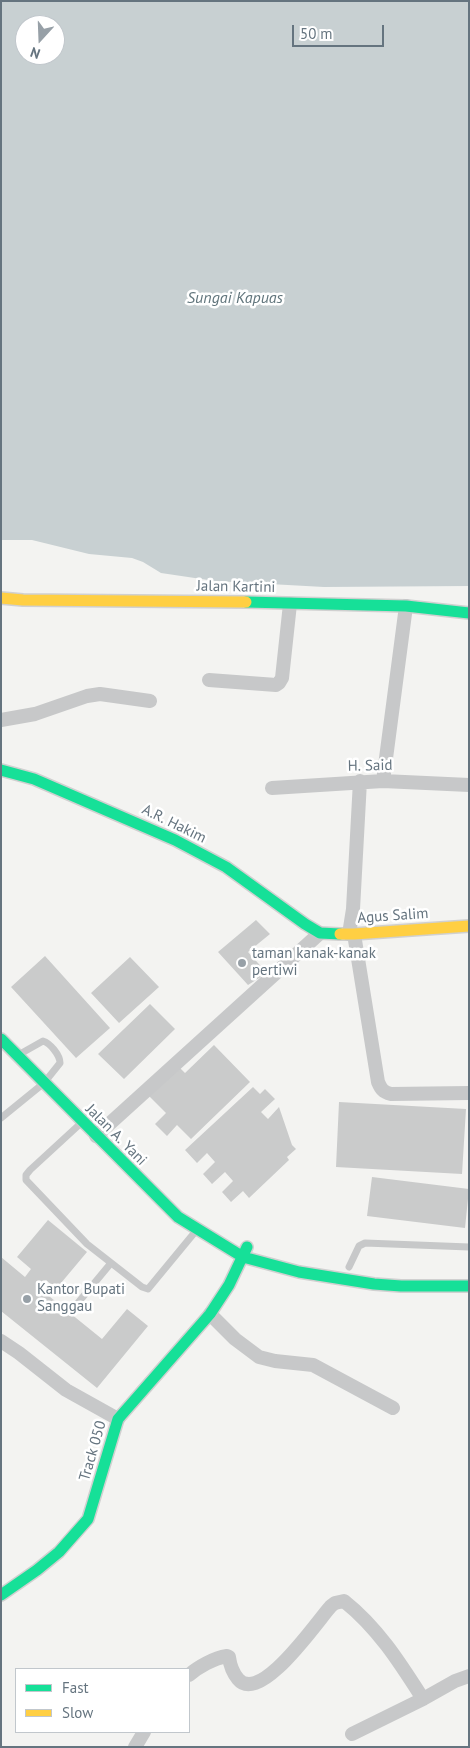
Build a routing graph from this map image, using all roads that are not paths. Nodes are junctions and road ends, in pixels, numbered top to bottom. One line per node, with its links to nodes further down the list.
1 (1, 598): 2 (main road, Jalan Kartini)
2 (290, 604): 3 (main road, Jalan Kartini); 5 (street)
3 (406, 606): 4 (main road, Jalan Kartini); 9 (street)
4 (469, 613)
5 (209, 680)
6 (150, 701): 7 (street)
7 (1, 720)
8 (1, 770): 14 (main road, A.R. Hakim)
9 (383, 780): 10 (street, H. Said); 11 (street, H. Said)
10 (360, 781): 12 (street, H. Said); 15 (street)
11 (469, 785)
12 (272, 788)
13 (469, 926): 15 (main road, Agus Salim)
14 (320, 933): 15 (main road, Agus Salim); 22 (street)
15 (351, 934): 19 (street)
16 (1, 1039): 17 (main road, Jalan A. Yani)
17 (17, 1056): 18 (main road, Jalan A. Yani); 18 (lane)
18 (44, 1083): 20 (lane); 21 (main road, Jalan A. Yani)
19 (469, 1093)
20 (1, 1118)
21 (82, 1122): 22 (main road, Jalan A. Yani); 27 (lane)
22 (96, 1136): 23 (main road, Jalan A. Yani)
23 (197, 1230): 25 (main road, Jalan A. Yani); 27 (lane)
24 (469, 1247): 28 (lane)
25 (245, 1252): 26 (main road, Jalan A. Yani); 29 (main road, Jalan A. Yani); 31 (main road, Track 050)
26 (278, 1255)
27 (112, 1263): 30 (lane)
28 (350, 1266)
29 (469, 1286)
30 (77, 1304)
31 (210, 1314): 33 (street); 34 (main road, Track 050)
32 (1, 1341): 34 (street)
33 (393, 1408)
34 (118, 1419): 35 (main road, Track 050)
35 (1, 1595)
36 (190, 1675): 38 (street)
37 (469, 1676): 38 (street)
38 (424, 1699): 40 (street)
39 (143, 1733): 41 (street)
40 (352, 1734)
41 (135, 1747)

